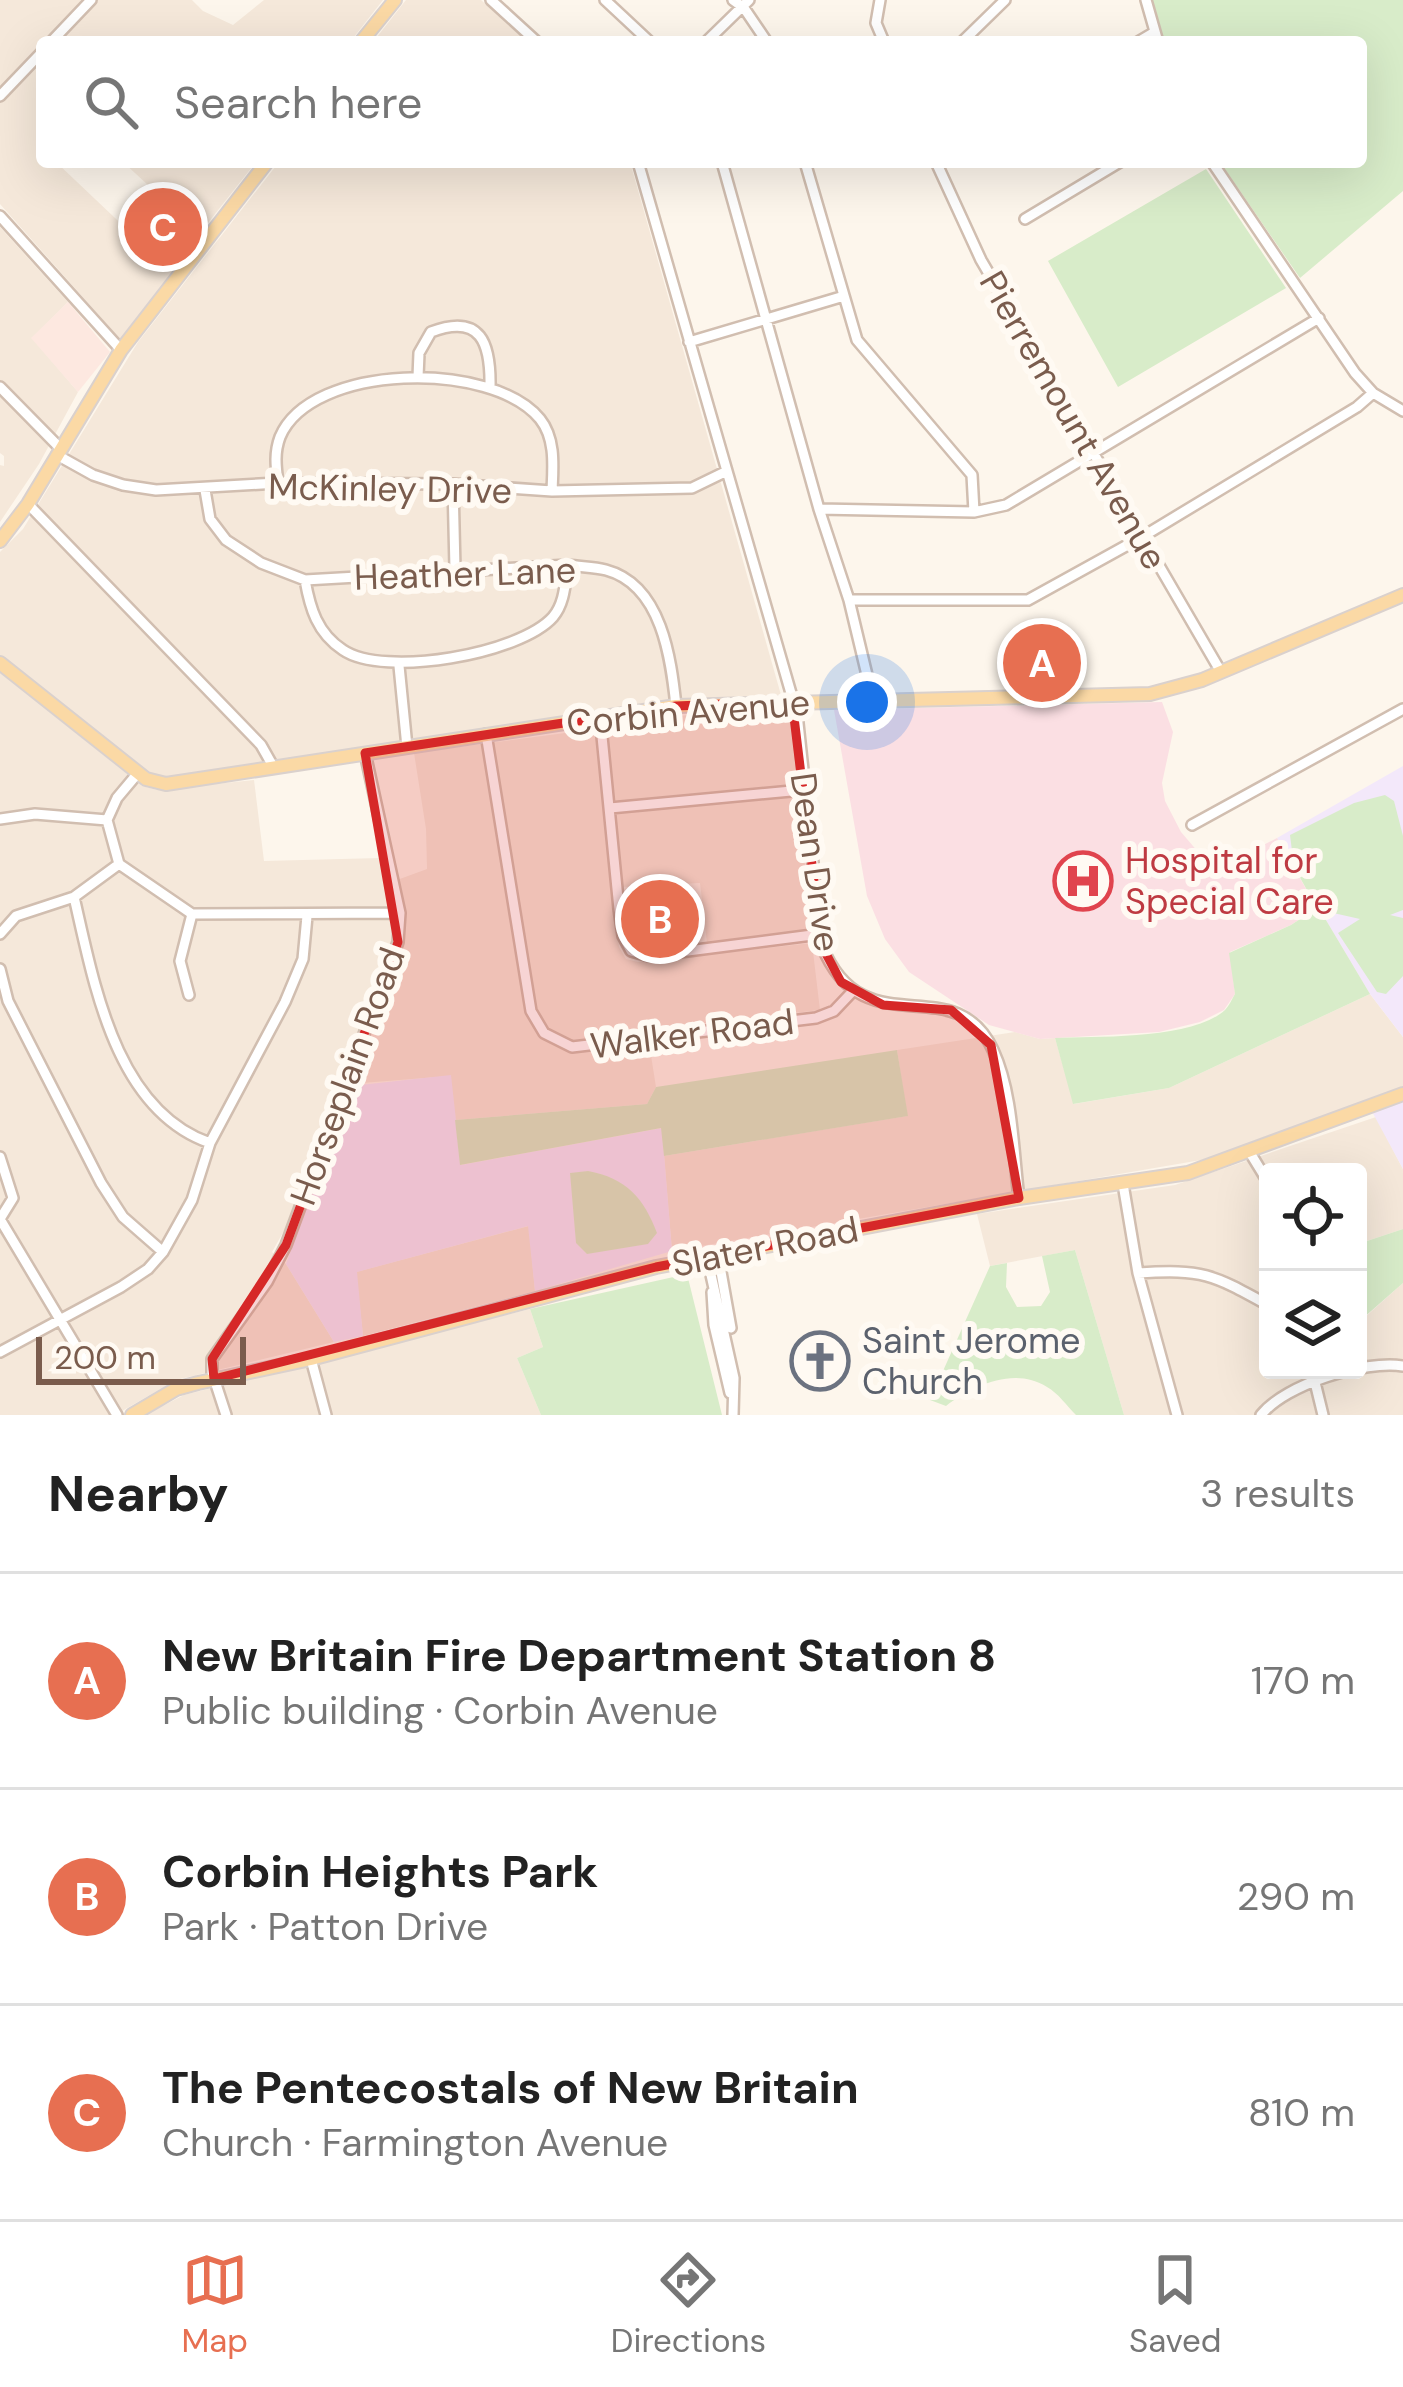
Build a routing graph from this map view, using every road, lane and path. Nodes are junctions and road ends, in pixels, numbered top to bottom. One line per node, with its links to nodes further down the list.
1 (91, 0): 10 (street)
2 (394, 0): 11 (main road)
3 (491, 0): 12 (street)
4 (605, 0): 13 (street)
5 (733, 0): 9 (street)
6 (880, 0): 16 (street)
7 (1005, 0): 17 (street)
8 (1146, 0): 18 (street)
9 (746, 4): 14 (street); 15 (street)
10 (57, 36)
11 (366, 36)
12 (530, 36)
13 (644, 36)
14 (712, 36)
15 (763, 36)
16 (882, 36)
17 (968, 36)
18 (1156, 36)
19 (36, 58): 20 (street)
20 (0, 96)
21 (262, 168): 34 (main road)
22 (640, 168): 33 (street, Dean Drive)
23 (724, 168): 32 (street)
24 (807, 168): 30 (street)
25 (939, 168): 41 (street, Pierremount Avenue)
26 (1110, 168): 29 (street)
27 (1216, 168): 31 (street)
28 (0, 216): 34 (street)
29 (1025, 218)
30 (844, 296): 32 (street); 49 (street)
31 (1319, 318): 38 (street); 41 (street)
32 (765, 320): 33 (street); 48 (street)
33 (689, 342): 42 (street, Dean Drive)
34 (121, 350): 40 (main road)
35 (418, 376): 37 (street); 37 (street); 43 (street)
36 (0, 387): 40 (street, McKinley Drive)
37 (490, 388): 46 (street)
38 (1372, 393): 39 (street); 50 (street)
39 (1403, 411)
40 (59, 452): 45 (street, McKinley Drive); 47 (main road)
41 (1093, 455): 49 (street); 50 (street, Pierremount Avenue)
42 (727, 472): 46 (street, McKinley Drive); 61 (street, Dean Drive)
43 (278, 483): 44 (street, McKinley Drive); 45 (street, McKinley Drive)
44 (453, 484): 46 (street, McKinley Drive); 53 (street)
45 (205, 490): 54 (street, Heather Lane)
46 (552, 491)
47 (28, 504): 51 (main road); 68 (street)
48 (819, 509): 49 (street); 56 (street)
49 (974, 512)
50 (1142, 537): 56 (street); 59 (street, Pierremount Avenue)
51 (0, 541)
52 (568, 565): 53 (street, Heather Lane); 58 (street); 62 (street, Heather Lane)
53 (455, 569): 54 (street, Heather Lane)
54 (305, 580): 58 (street)
55 (1403, 595): 59 (main road, Corbin Avenue)
56 (849, 600): 60 (street)
57 (0, 663): 69 (main road)
58 (399, 666): 66 (street)
59 (1221, 672): 60 (main road, Corbin Avenue)
60 (873, 700): 61 (main road, Corbin Avenue)
61 (792, 701): 62 (main road, Corbin Avenue); 70 (street, Dean Drive)
62 (676, 706): 64 (main road, Corbin Avenue)
63 (1403, 709): 74 (street)
64 (600, 716): 65 (main road, Corbin Avenue); 71 (street)
65 (486, 734): 66 (main road, Corbin Avenue); 83 (street, Walker Road)
66 (407, 747): 67 (main road, Corbin Avenue)
67 (365, 753): 68 (main road, Corbin Avenue); 77 (street, Horseplain Road)
68 (274, 768): 69 (main road, Corbin Avenue)
69 (138, 773): 73 (street)
70 (802, 790): 71 (street); 81 (street, Dean Drive)
71 (610, 808): 81 (street)
72 (1, 814): 73 (street)
73 (106, 820): 75 (street)
74 (1192, 825)
75 (119, 864): 76 (street); 78 (street)
76 (74, 897): 80 (street); 87 (street)
77 (400, 913): 79 (street); 103 (street, Horseplain Road)
78 (192, 914): 79 (street); 84 (street)
79 (307, 916): 87 (street)
80 (0, 934)
81 (820, 934): 83 (street, Dean Drive)
82 (0, 969): 85 (street)
83 (853, 992): 92 (street, Dean Drive)
84 (189, 995)
85 (4, 1003): 94 (street)
86 (1403, 1094): 88 (main road, Slater Road)
87 (210, 1143): 94 (street)
88 (1249, 1151): 90 (street); 91 (main road, Slater Road)
89 (0, 1157): 93 (street)
90 (1259, 1167)
91 (1123, 1184): 92 (main road, Slater Road); 96 (street)
92 (1019, 1198): 95 (main road, Slater Road)
93 (0, 1219): 98 (street)
94 (163, 1252): 98 (street)
95 (713, 1256): 100 (main road, Slater Road); 106 (street); 106 (street)
96 (1138, 1273): 97 (street); 111 (street)
97 (1259, 1300)
98 (57, 1319): 99 (street); 107 (street)
99 (0, 1352)
100 (311, 1359): 103 (main road, Slater Road); 110 (street)
101 (1402, 1363): 102 (street)
102 (1367, 1368)
103 (214, 1379): 108 (main road, Slater Road); 109 (street)
104 (1307, 1379): 112 (street)
105 (1315, 1379): 113 (street)
106 (733, 1409)
107 (117, 1415)
108 (132, 1415)
109 (226, 1415)
110 (326, 1415)
111 (1177, 1415)
112 (1261, 1415)
113 (1323, 1415)

